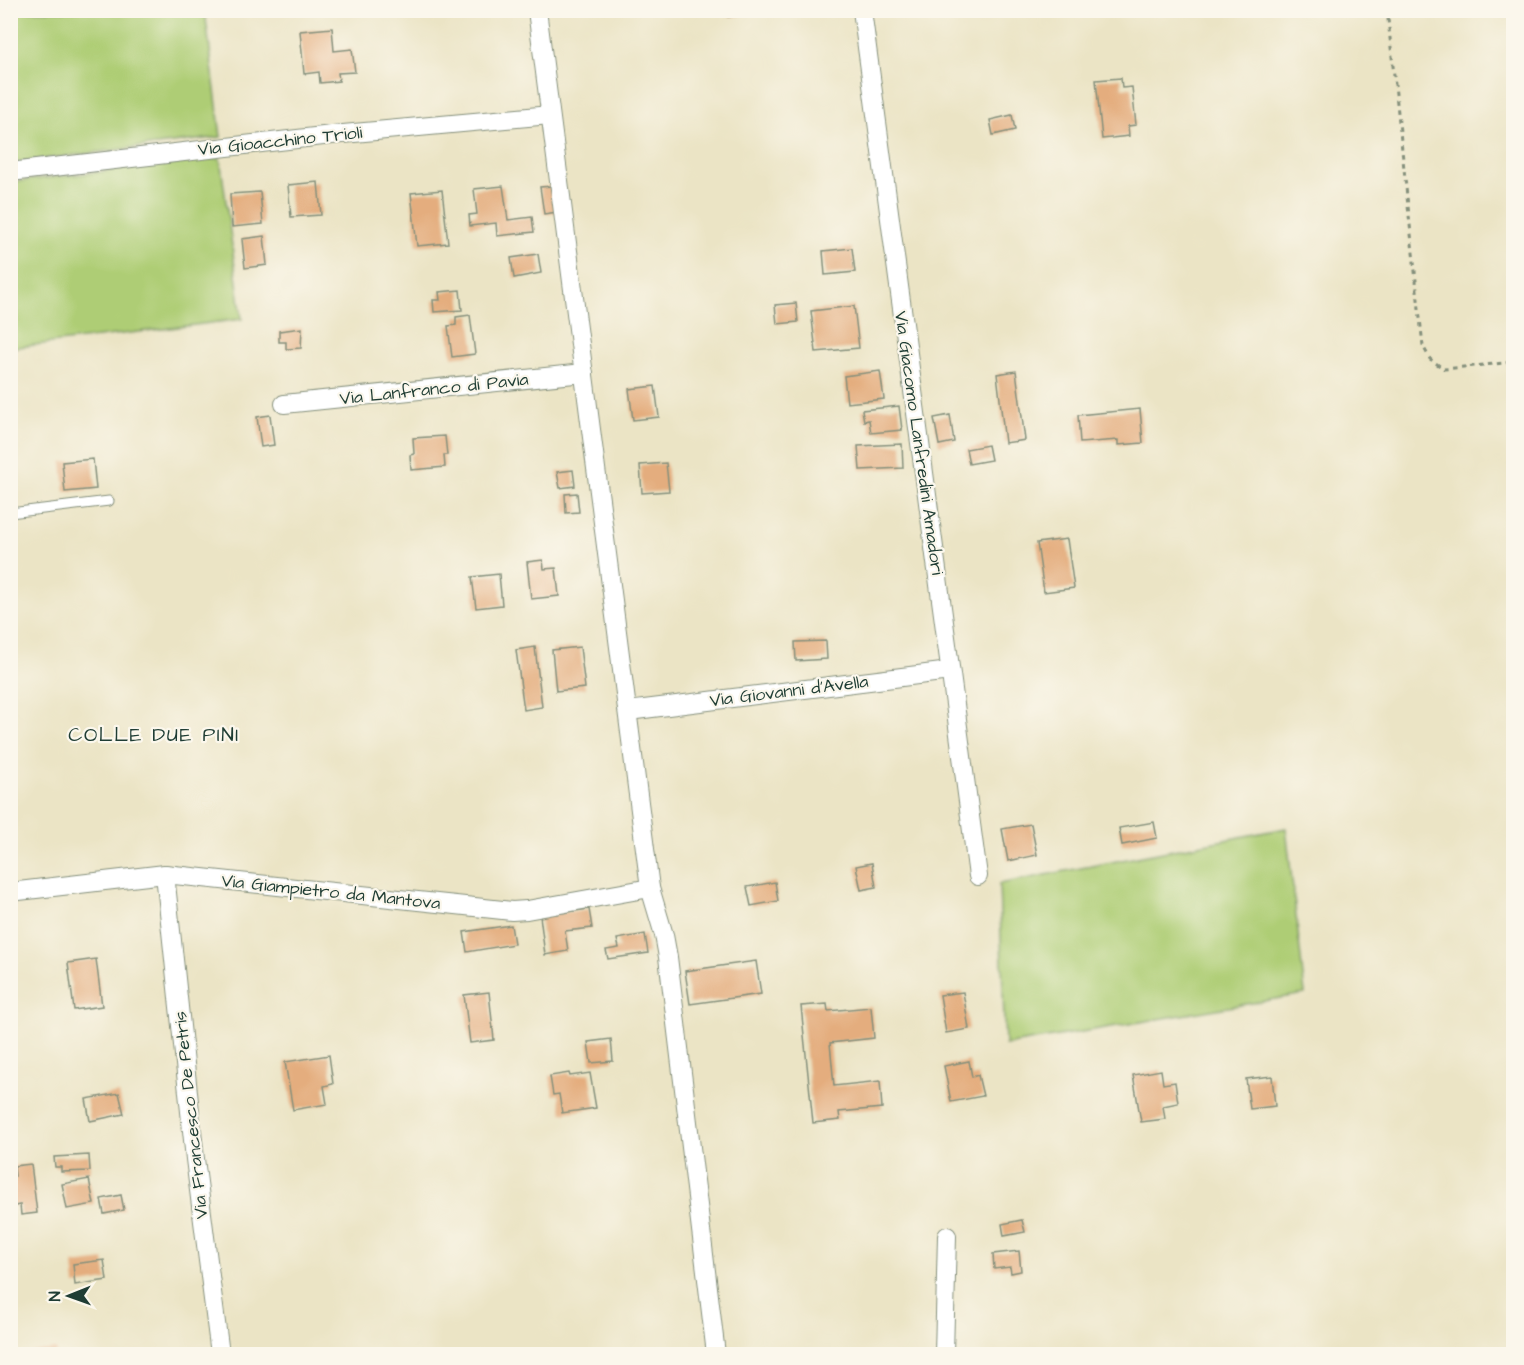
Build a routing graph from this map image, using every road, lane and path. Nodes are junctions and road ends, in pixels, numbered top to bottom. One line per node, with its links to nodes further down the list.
1 (537, 10): 4 (street)
2 (862, 10): 11 (street, Via Giacomo Lanfredini Amadori)
3 (1387, 10): 6 (path)
4 (550, 115): 5 (street, Via Gioacchino Trioli); 7 (street)
5 (10, 172)
6 (1514, 362)
7 (584, 373): 8 (street, Via Lanfranco di Pavia); 12 (street)
8 (284, 404)
9 (109, 501): 10 (lane)
10 (10, 513)
11 (950, 671): 12 (street, Via Giovanni d'Avella); 14 (street, Via Giacomo Lanfredini Amadori)
12 (627, 711): 15 (street)
13 (165, 874): 15 (street, Via Giampietro da Mantova); 16 (street, Via Giampietro da Mantova); 18 (street, Via Francesco De Petris)
14 (978, 876)
15 (650, 888): 19 (street)
16 (10, 892)
17 (947, 1236): 20 (street)
18 (220, 1354)
19 (716, 1354)
20 (944, 1354)

